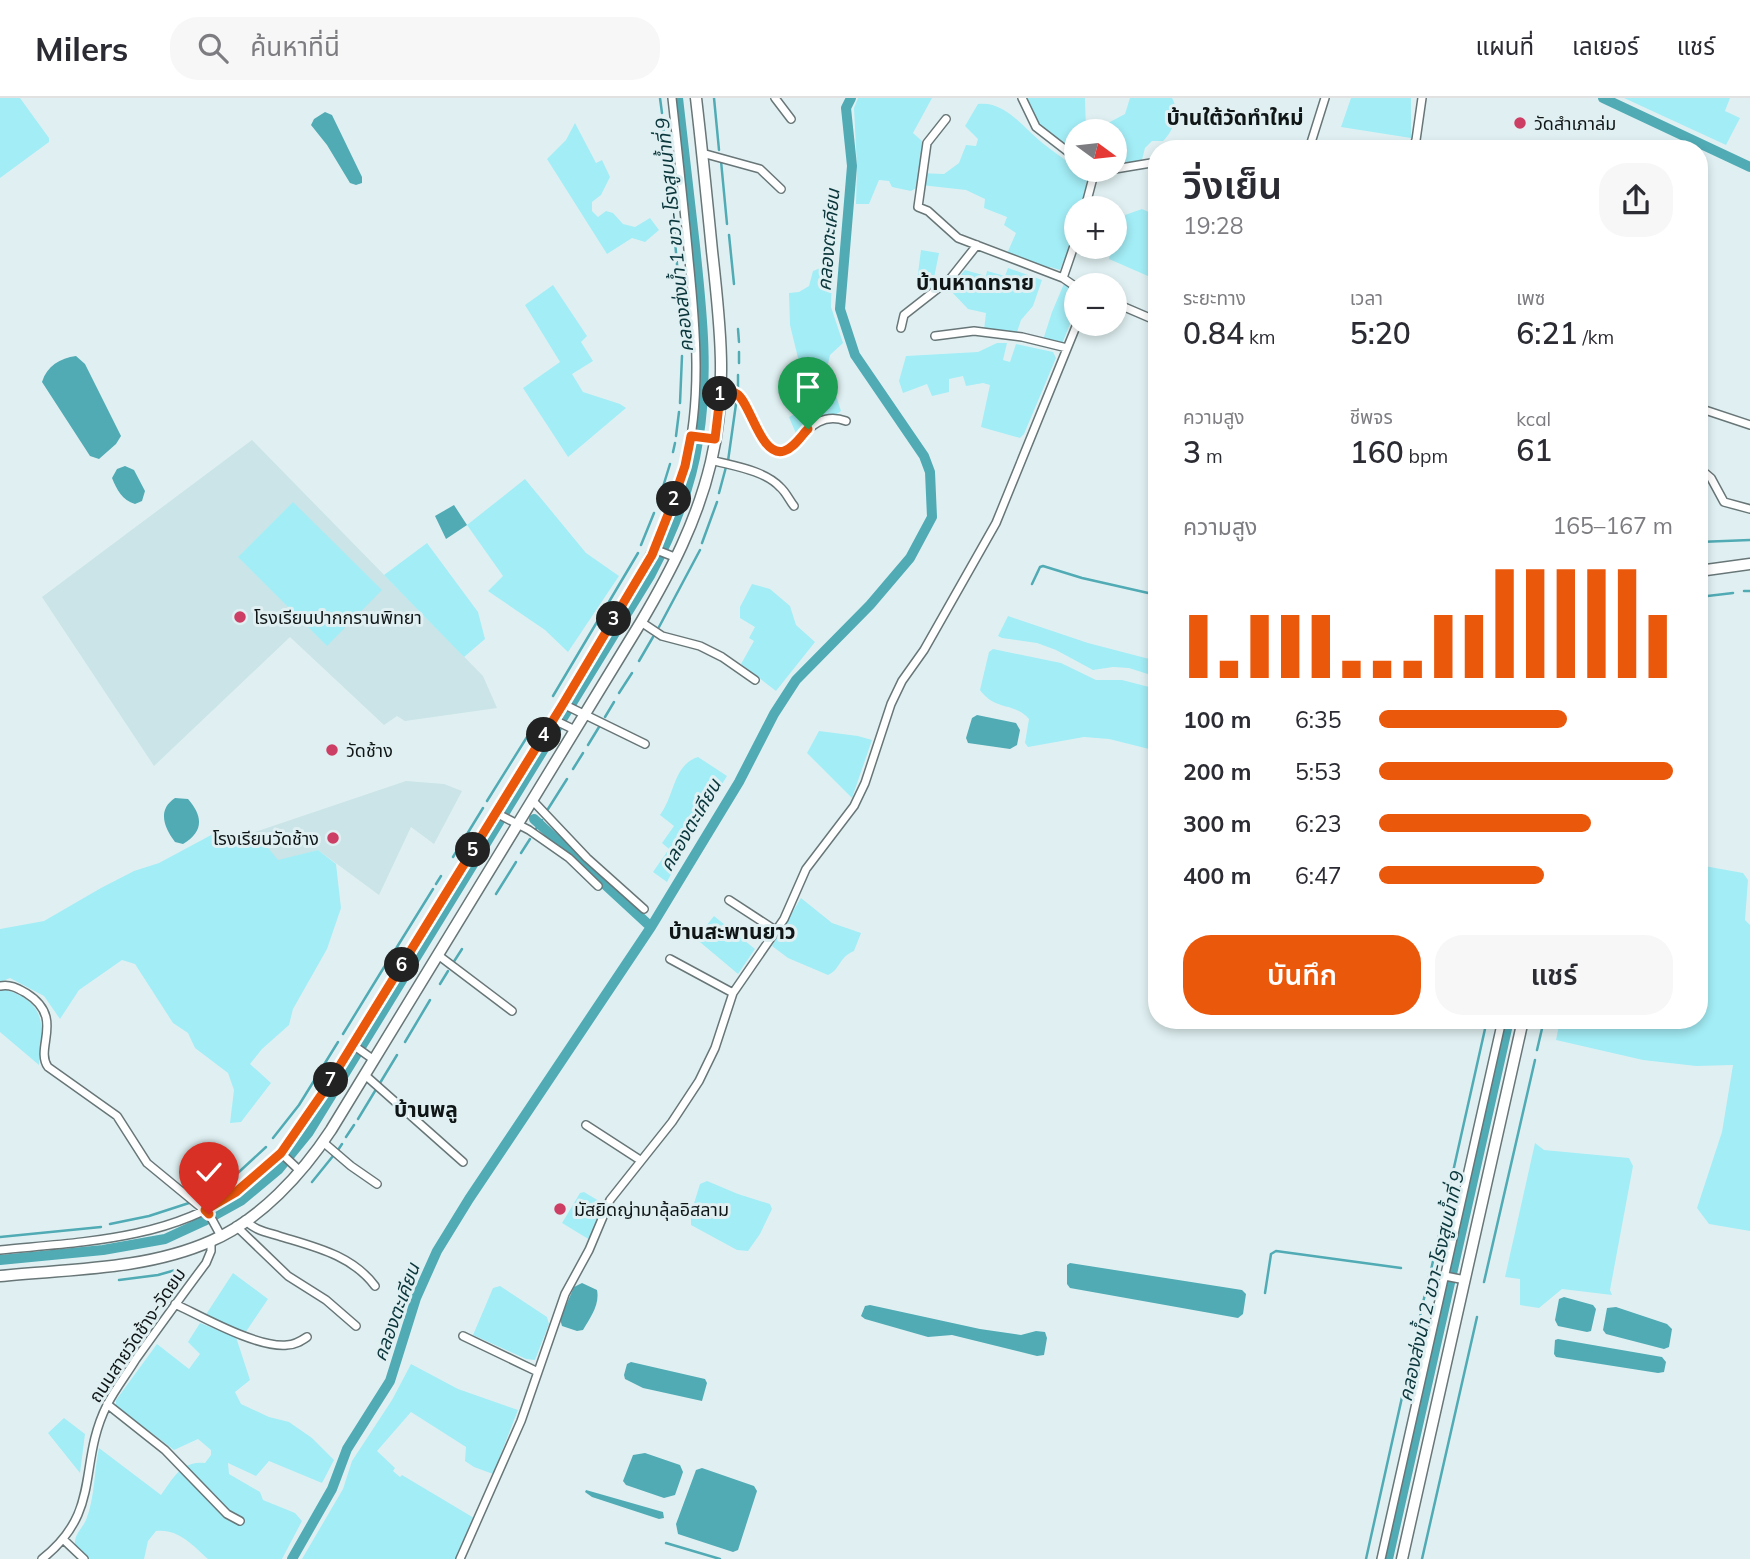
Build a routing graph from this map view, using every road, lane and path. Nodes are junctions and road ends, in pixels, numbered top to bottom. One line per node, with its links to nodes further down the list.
1 (672, 98): 29 (street)
2 (696, 98): 12 (main road)
3 (775, 98): 7 (street)
4 (1022, 98): 11 (street)
5 (1325, 98): 9 (street)
6 (1422, 98): 10 (street)
7 (791, 119)
8 (946, 119): 16 (street)
9 (1312, 140)
10 (1416, 140)
11 (1064, 149)
12 (702, 153): 15 (street); 25 (main road)
13 (1148, 164): 14 (street)
14 (1127, 167)
15 (781, 189)
16 (976, 245): 18 (street); 21 (street)
17 (1070, 259): 18 (street)
18 (1063, 278)
19 (1127, 308): 20 (street)
20 (1148, 317)
21 (901, 328)
22 (935, 336): 24 (street)
23 (1072, 336): 24 (street)
24 (1067, 348): 52 (street)
25 (721, 388): 27 (street); 30 (main road)
26 (1708, 410): 28 (street)
27 (846, 421)
28 (1750, 425)
29 (693, 436): 30 (street); 35 (street)
30 (710, 439): 31 (main road)
31 (711, 460): 33 (street); 36 (main road)
32 (1708, 476): 34 (street)
33 (794, 506)
34 (1750, 509)
35 (656, 550): 36 (street); 41 (street)
36 (673, 557): 39 (main road)
37 (1750, 564): 38 (main road)
38 (1708, 569)
39 (641, 622): 40 (street); 42 (main road)
40 (755, 680)
41 (565, 705): 42 (street); 43 (street)
42 (581, 712): 44 (main road); 45 (street)
43 (555, 720): 44 (street); 47 (street)
44 (571, 728): 46 (main road)
45 (645, 744)
46 (533, 801): 48 (main road); 51 (street)
47 (498, 814): 48 (street); 60 (street)
48 (514, 823): 49 (street); 53 (main road)
49 (597, 886)
50 (729, 900): 52 (street)
51 (644, 909)
52 (775, 930): 56 (street)
53 (438, 955): 57 (street); 61 (main road)
54 (670, 959): 56 (street)
55 (0, 986): 70 (street)
56 (733, 993): 66 (street)
57 (512, 1011)
58 (1500, 1029): 76 (street)
59 (1521, 1029): 77 (main road)
60 (354, 1046): 61 (street); 65 (street)
61 (371, 1058): 62 (main road)
62 (365, 1075): 64 (main road); 67 (street)
63 (586, 1125): 66 (street)
64 (323, 1142): 68 (main road); 69 (street)
65 (283, 1155): 68 (street); 70 (street)
66 (640, 1160): 83 (street)
67 (463, 1162)
68 (297, 1168): 71 (main road)
69 (377, 1184)
70 (207, 1212): 72 (street); 74 (street)
71 (240, 1223): 72 (main road); 78 (street); 80 (street)
72 (219, 1231): 73 (main road)
73 (211, 1241): 75 (main road); 79 (street, ถนนสายวัดช้าง-วัดยม)
74 (0, 1250)
75 (0, 1276)
76 (1447, 1276): 77 (street); 90 (street)
77 (1462, 1280): 91 (main road)
78 (374, 1286)
79 (175, 1304): 82 (street); 84 (street, ถนนสายวัดช้าง-วัดยม)
80 (356, 1325)
81 (463, 1336): 83 (street)
82 (307, 1337)
83 (538, 1372): 89 (street)
84 (107, 1404): 85 (street); 86 (street, ถนนสายวัดช้าง-วัดยม)
85 (240, 1521)
86 (64, 1539): 87 (street, ถนนสายวัดช้าง-วัดยม); 88 (street)
87 (42, 1559)
88 (84, 1559)
89 (460, 1559)
90 (1381, 1559)
91 (1402, 1559)

